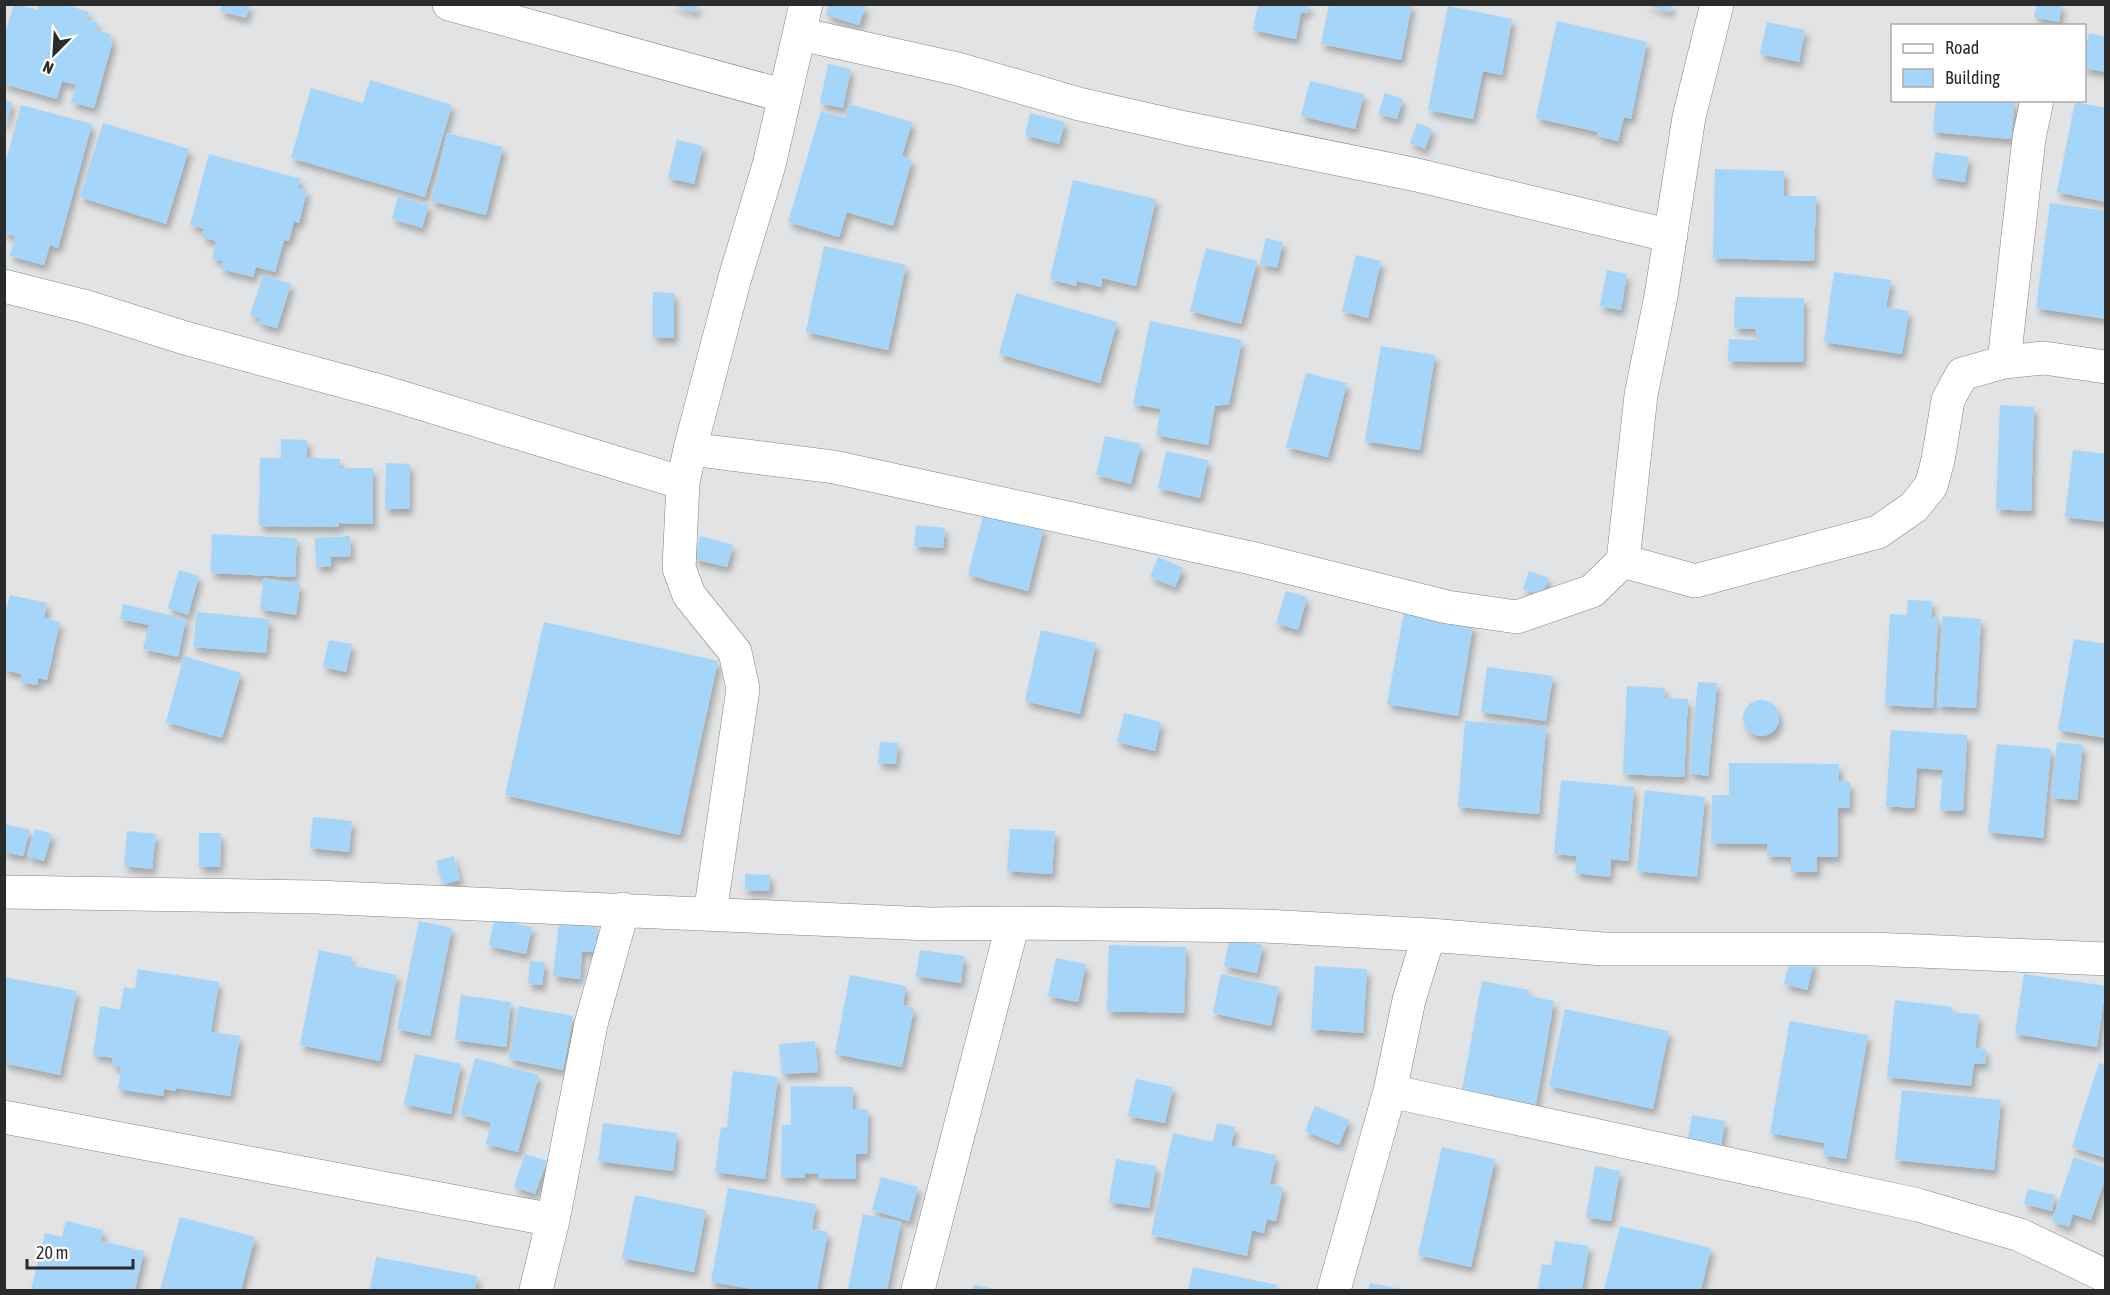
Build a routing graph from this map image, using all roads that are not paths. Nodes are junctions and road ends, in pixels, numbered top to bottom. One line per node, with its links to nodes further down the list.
1 (449, 4): 4 (street)
2 (1716, 4): 6 (street)
3 (803, 19): 4 (street); 6 (street)
4 (785, 96): 10 (street)
5 (2037, 102): 8 (street)
6 (1671, 236): 12 (street)
7 (4, 286): 11 (street)
8 (2004, 362): 9 (street); 12 (street)
9 (2106, 367)
10 (690, 449): 11 (street); 12 (street)
11 (683, 483): 15 (street)
12 (1623, 561)
13 (4, 892): 14 (street)
14 (622, 909): 15 (street); 21 (street)
15 (710, 914): 16 (street)
16 (1013, 923): 17 (street); 24 (street)
17 (1429, 935): 18 (street); 19 (street)
18 (2106, 959)
19 (1390, 1090): 22 (street); 25 (street)
20 (4, 1117): 21 (street)
21 (553, 1220): 23 (street)
22 (2106, 1276)
23 (536, 1290)
24 (918, 1290)
25 (1334, 1290)

